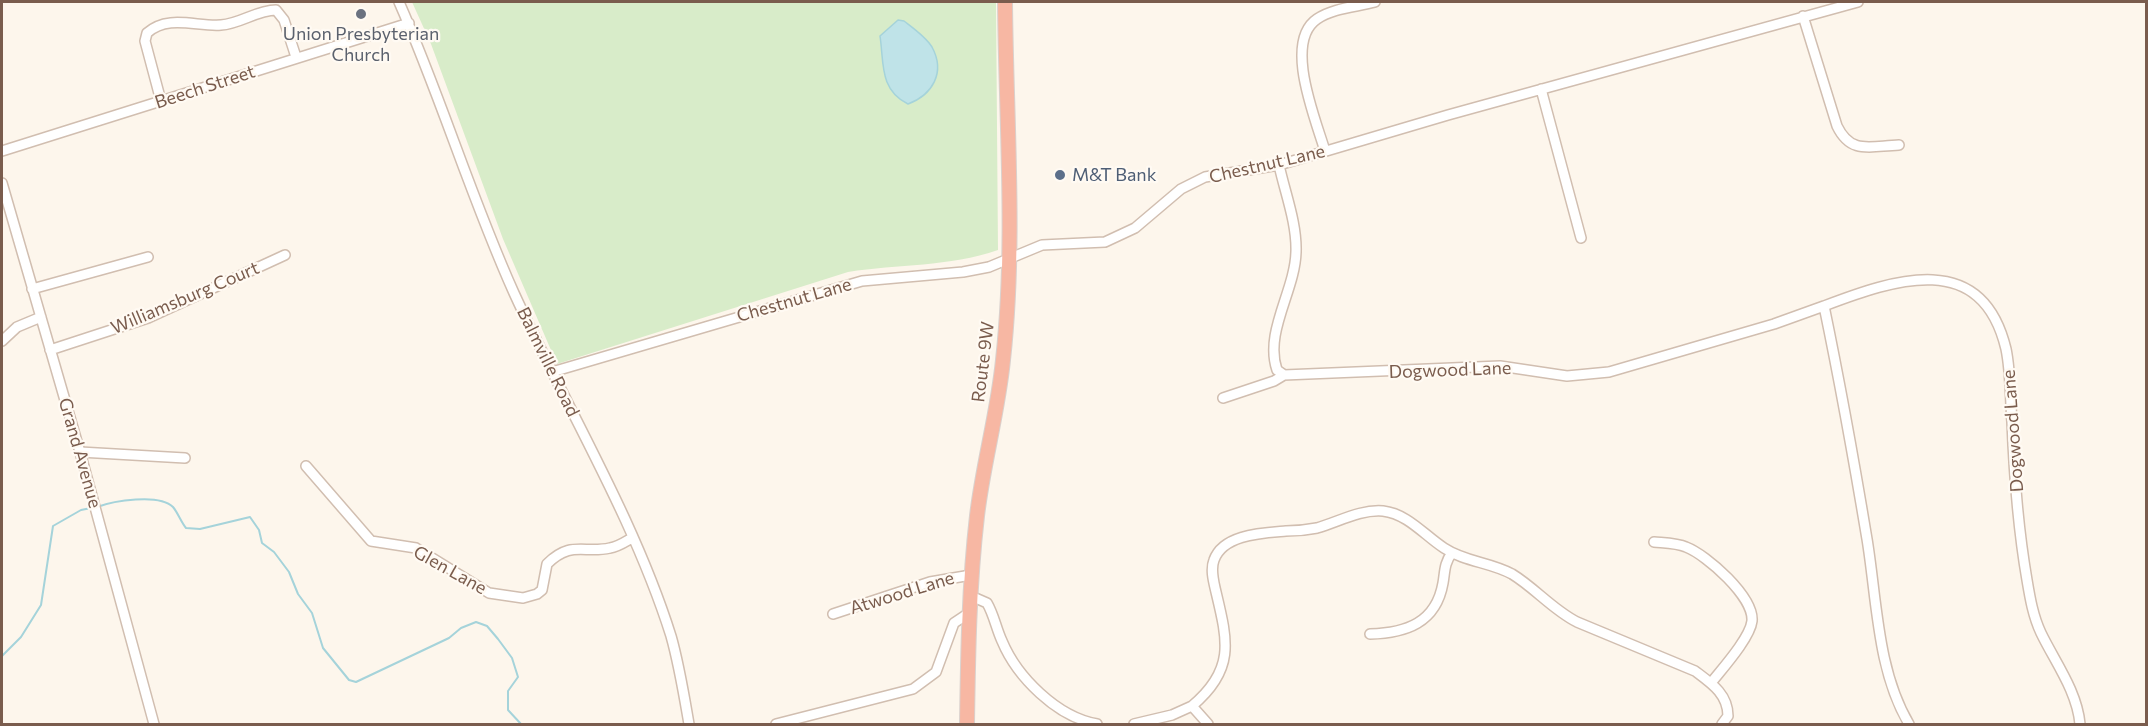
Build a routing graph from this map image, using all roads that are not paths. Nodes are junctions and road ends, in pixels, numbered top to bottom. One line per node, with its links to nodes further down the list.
1 (399, 2): 6 (street, Balmville Road)
2 (1005, 2): 18 (highway, Route 9W)
3 (1375, 2): 12 (street)
4 (1858, 2): 5 (street, Chestnut Lane)
5 (1803, 16): 8 (street, Chestnut Lane); 10 (street)
6 (409, 23): 7 (street, Beech Street); 24 (street, Balmville Road)
7 (296, 57): 9 (street, Beech Street); 9 (street)
8 (1541, 89): 12 (street, Chestnut Lane); 15 (street)
9 (161, 101): 11 (street, Beech Street)
10 (1899, 145)
11 (2, 151)
12 (1325, 151): 13 (street, Chestnut Lane)
13 (1279, 165): 18 (street, Chestnut Lane); 25 (street)
14 (2, 183): 19 (street, Grand Avenue)
15 (1581, 238)
16 (285, 255): 23 (street, Williamsburg Court)
17 (148, 257): 19 (street)
18 (1008, 259): 24 (street, Chestnut Lane); 33 (highway, Route 9W)
19 (32, 289): 21 (street, Grand Avenue)
20 (1824, 306): 25 (street, Dogwood Lane); 48 (street); 49 (street, Dogwood Lane)
21 (41, 317): 22 (street); 23 (street, Grand Avenue)
22 (2, 341)
23 (50, 350): 27 (street, Grand Avenue)
24 (552, 372): 30 (street, Balmville Road)
25 (1284, 375): 26 (street)
26 (1223, 398)
27 (80, 452): 28 (street); 40 (street, Grand Avenue)
28 (186, 458)
29 (306, 466): 30 (street, Glen Lane)
30 (632, 538): 41 (street, Balmville Road)
31 (1654, 542): 38 (street)
32 (1452, 553): 37 (street); 38 (street); 39 (street)
33 (971, 575): 34 (highway, Route 9W); 36 (street, Atwood Lane)
34 (971, 596): 35 (highway, Route 9W); 44 (street)
35 (969, 613): 42 (street); 43 (highway, Route 9W)
36 (833, 614)
37 (1370, 634)
38 (1712, 683): 47 (street)
39 (1192, 705): 45 (street); 46 (street)
40 (154, 724)
41 (689, 724)
42 (776, 724)
43 (967, 724)
44 (1097, 724)
45 (1134, 724)
46 (1208, 724)
47 (1722, 724)
48 (1909, 724)
49 (2080, 724)

